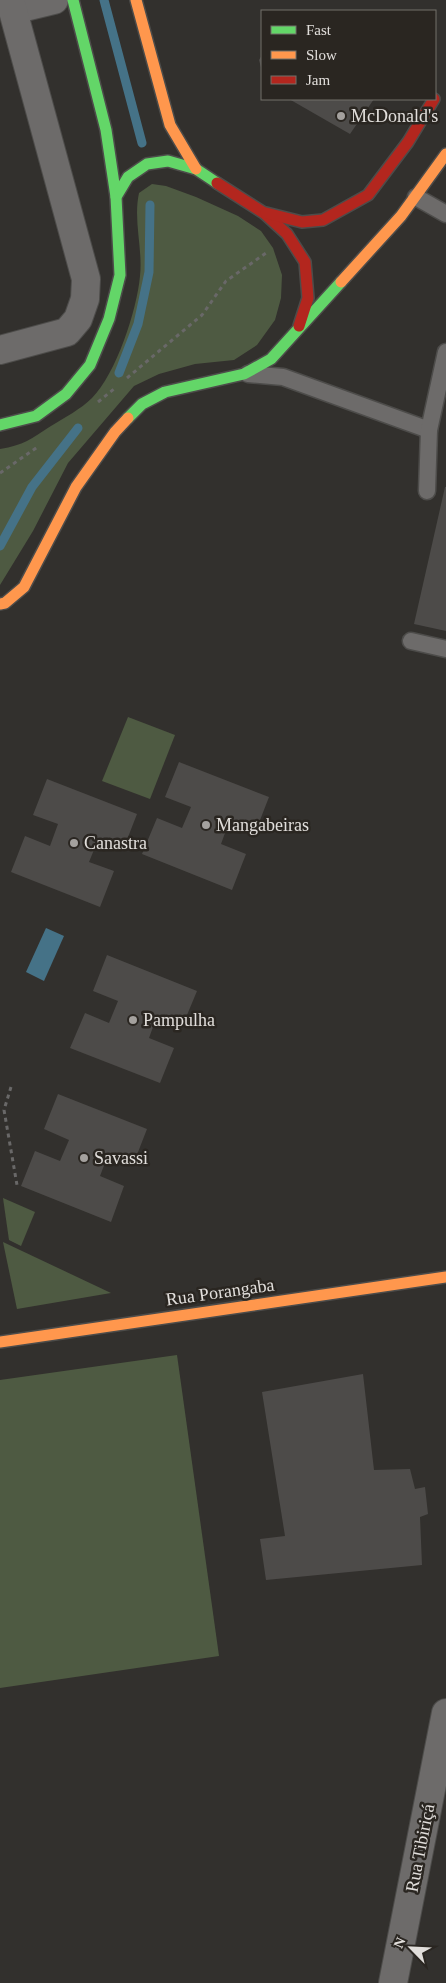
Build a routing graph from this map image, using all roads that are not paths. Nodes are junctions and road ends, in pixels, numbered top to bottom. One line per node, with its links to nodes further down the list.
1 (54, 0): 4 (street)
2 (73, 0): 8 (main road)
3 (136, 0): 7 (main road)
4 (12, 5): 13 (street)
5 (433, 100): 10 (main road)
6 (446, 154): 9 (main road)
7 (196, 169): 8 (main road); 10 (main road)
8 (116, 197): 16 (main road)
9 (416, 197): 11 (lane); 12 (main road)
10 (264, 213): 12 (main road)
11 (446, 214)
12 (298, 330): 15 (main road)
13 (0, 350)
14 (446, 352): 17 (lane)
15 (244, 374): 17 (lane); 19 (main road)
16 (0, 425)
17 (429, 430): 18 (lane)
18 (427, 491)
19 (3, 604): 20 (main road)
20 (0, 617)
21 (411, 641): 22 (lane)
22 (446, 648)
23 (446, 1277): 24 (main road, Rua Porangaba)
24 (0, 1342)
25 (446, 1713): 26 (street, Rua Tibiriçá)
26 (393, 1983)

